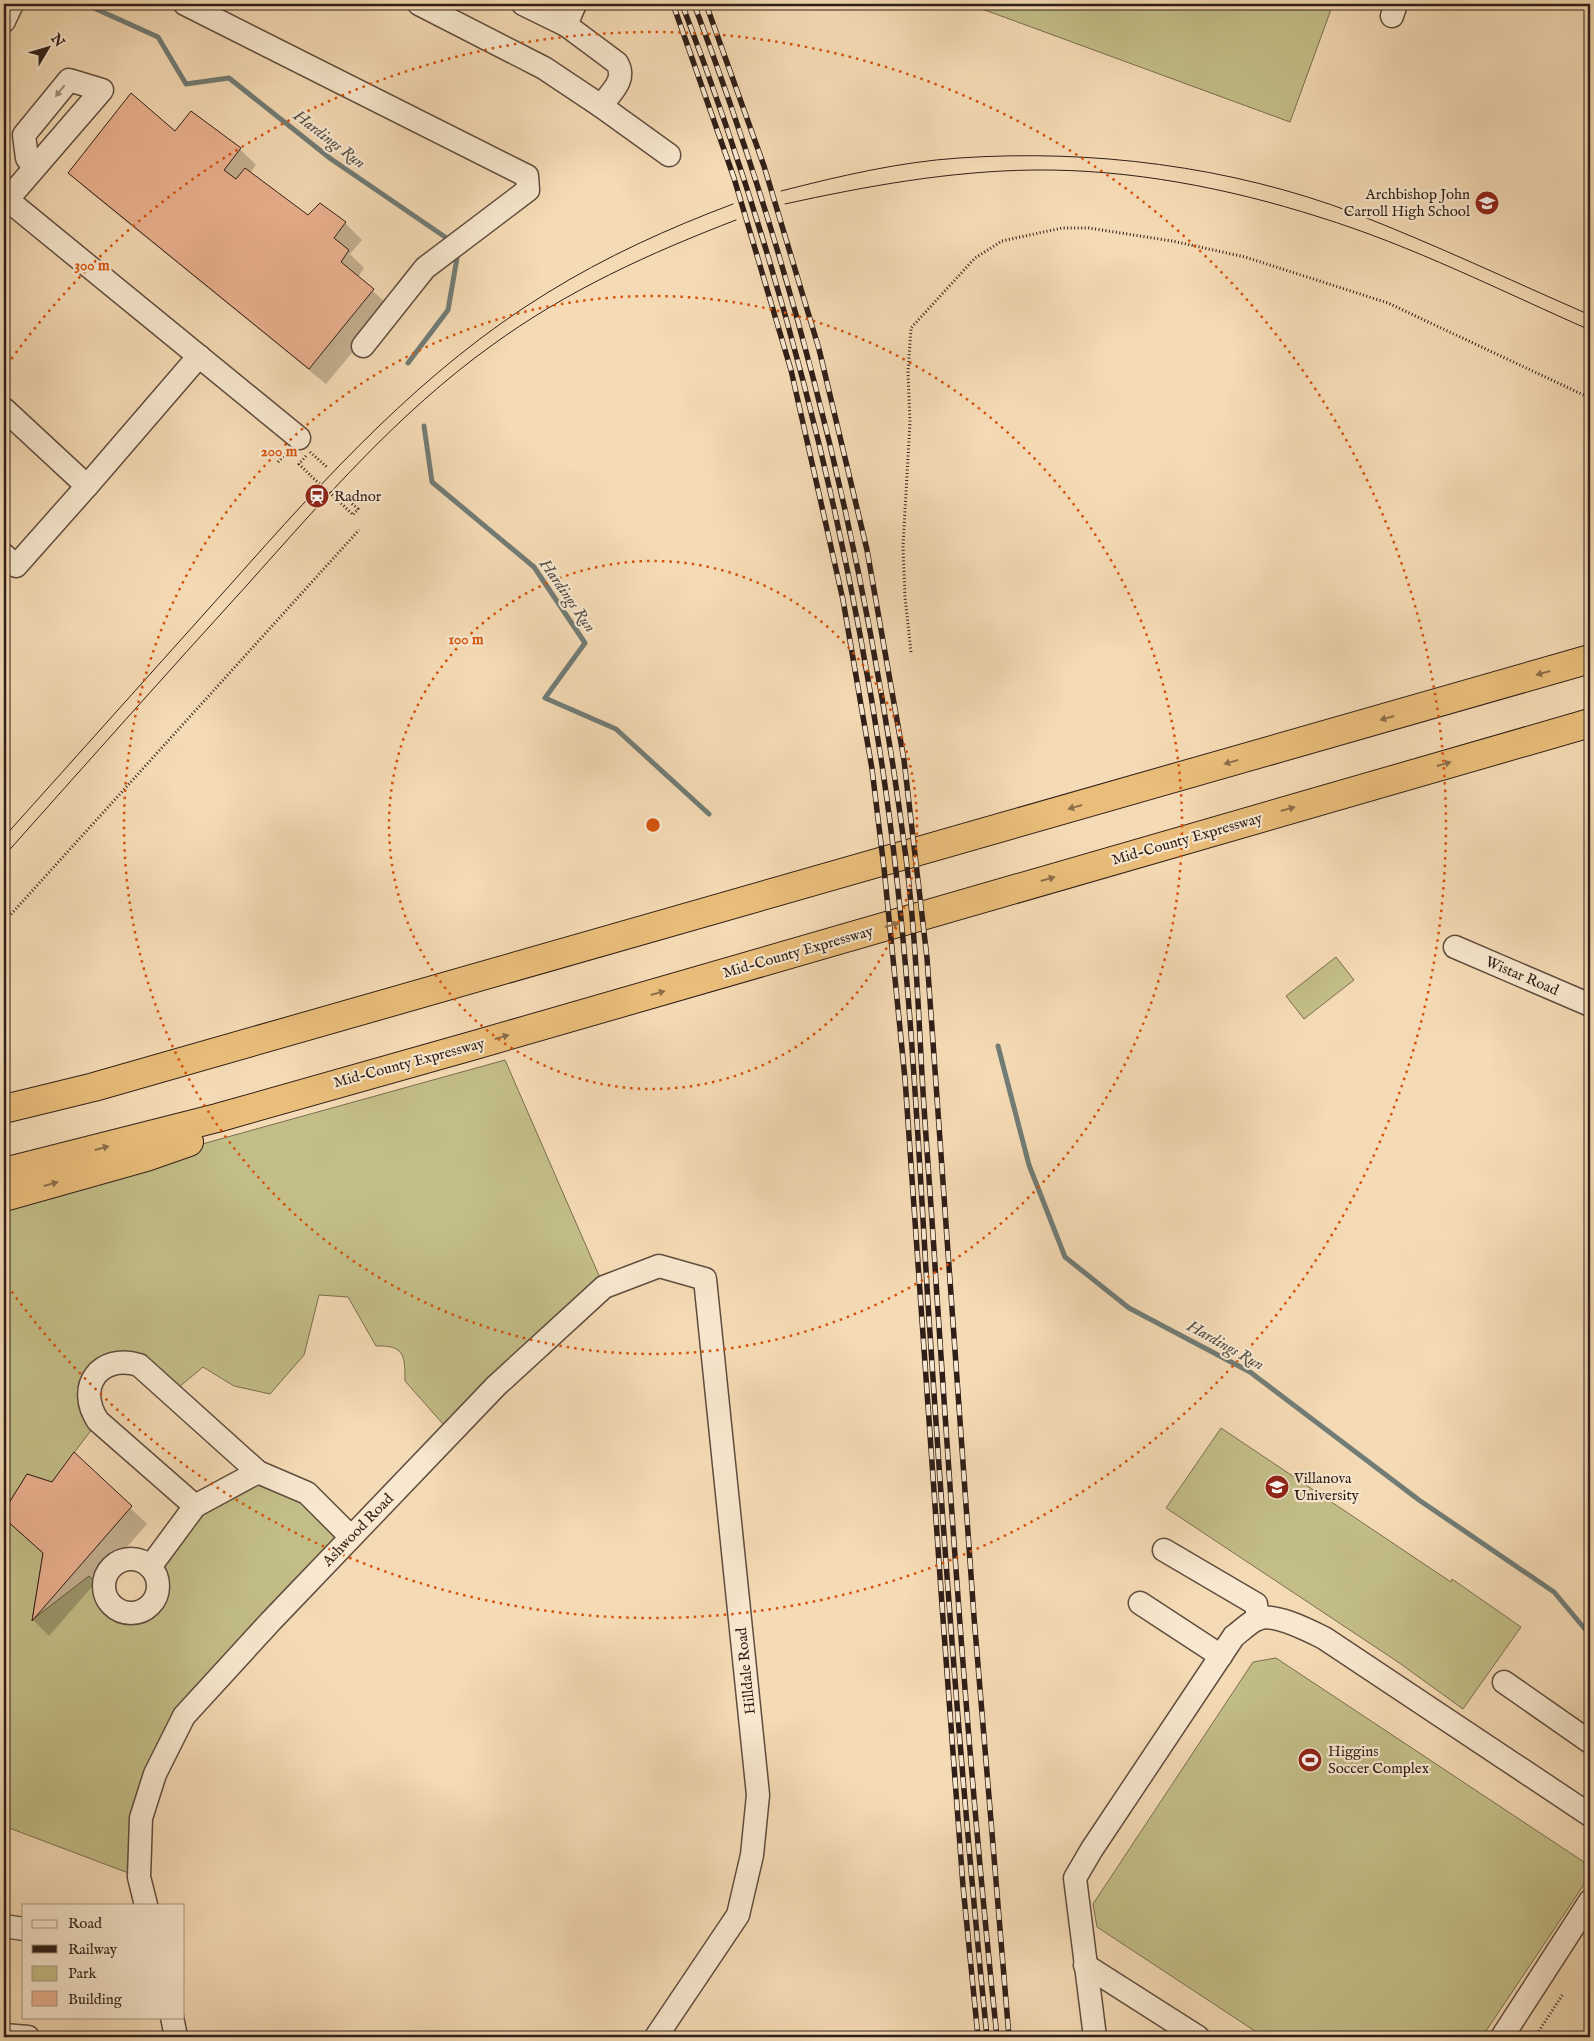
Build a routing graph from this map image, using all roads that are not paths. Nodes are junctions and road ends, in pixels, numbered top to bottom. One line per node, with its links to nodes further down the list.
1 (12, 4): 6 (street)
2 (185, 4): 12 (street)
3 (418, 4): 8 (street)
4 (523, 4): 7 (street)
5 (575, 4): 7 (street)
6 (4, 21)
7 (566, 25): 8 (street)
8 (601, 106): 9 (street)
9 (669, 155)
10 (34, 168): 11 (street)
11 (5, 198): 13 (street)
12 (363, 346)
13 (199, 356): 15 (street); 16 (street)
14 (4, 410): 16 (street)
15 (303, 447)
16 (87, 486): 17 (street)
17 (4, 555)
18 (1590, 659): 23 (highway, one-way to 23)
19 (1590, 722): 22 (highway, Mid-County Expressway, one-way to 19)
20 (1454, 947): 21 (street, Wistar Road)
21 (1590, 1005)
22 (320, 1088): 24 (highway, Mid-County Expressway, one-way to 22); 25 (highway, one-way to 22)
23 (4, 1109)
24 (4, 1172)
25 (4, 1197)
26 (705, 1279): 29 (street, Ashwood Road); 47 (street, Hilldale Road)
27 (258, 1472): 28 (street); 28 (street); 29 (street)
28 (195, 1506): 31 (street)
29 (351, 1537): 39 (street, Ashwood Road)
30 (1164, 1550): 33 (street)
31 (150, 1567)
32 (1140, 1603): 34 (street)
33 (1258, 1619): 34 (street); 37 (street)
34 (1221, 1656): 42 (street)
35 (1504, 1682): 36 (street)
36 (1590, 1742)
37 (1590, 1815)
38 (1590, 1901): 50 (street)
39 (146, 1904)
40 (4, 1926): 41 (street)
41 (22, 1929)
42 (1085, 1965): 48 (street); 49 (street)
43 (172, 2018): 46 (street)
44 (4, 2035): 45 (street)
45 (28, 2037)
46 (176, 2037)
47 (656, 2037)
48 (1095, 2037)
49 (1198, 2037)
50 (1502, 2037)

